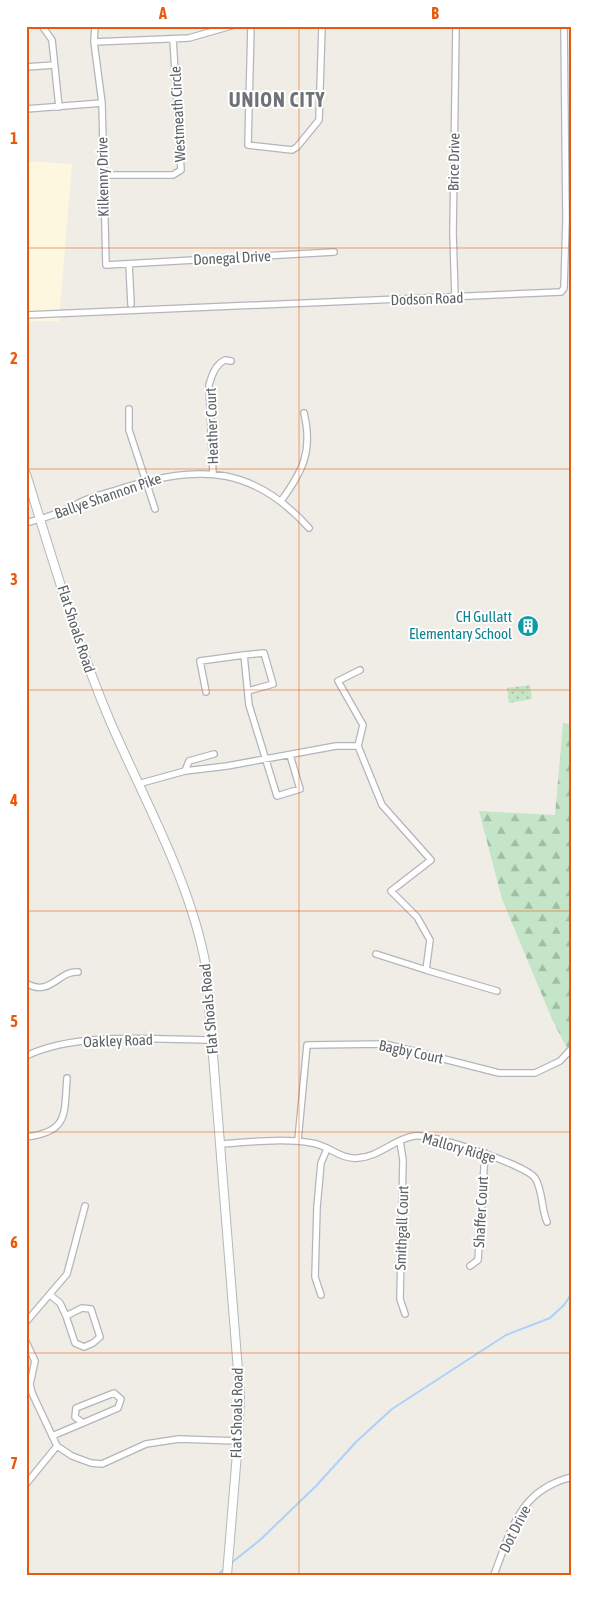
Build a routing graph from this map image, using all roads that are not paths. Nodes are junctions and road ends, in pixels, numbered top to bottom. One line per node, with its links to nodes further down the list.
1 (42, 26): 10 (street)
2 (95, 26): 9 (street, Kilkenny Drive)
3 (231, 26): 8 (street)
4 (251, 26): 5 (street)
5 (322, 26)
6 (456, 26): 18 (street, Brice Drive)
7 (564, 26): 18 (street, Dodson Road)
8 (173, 39): 9 (street); 15 (street, Westmeath Circle)
9 (94, 42): 12 (street, Kilkenny Drive)
10 (54, 65): 11 (street); 13 (street)
11 (26, 68)
12 (102, 103): 13 (street); 15 (street, Kilkenny Drive)
13 (59, 106): 14 (street)
14 (26, 109)
15 (103, 175): 17 (street, Kilkenny Drive)
16 (334, 252): 17 (street, Donegal Drive)
17 (129, 264): 19 (street)
18 (454, 297): 20 (street, Dodson Road)
19 (132, 304)
20 (26, 316)
21 (231, 361): 25 (street, Heather Court)
22 (129, 409): 26 (street)
23 (304, 413): 27 (street)
24 (26, 474): 29 (street, Flat Shoals Road)
25 (213, 474): 26 (street, Ballye Shannon Pike); 27 (street, Ballye Shannon Pike)
26 (146, 481): 28 (street); 29 (street, Ballye Shannon Pike)
27 (281, 501): 31 (street, Ballye Shannon Pike)
28 (155, 509)
29 (40, 519): 30 (street, Ballye Shannon Pike); 41 (street, Flat Shoals Road)
30 (26, 523)
31 (309, 528)
32 (244, 655): 34 (street); 34 (street); 35 (street)
33 (360, 670): 36 (street)
34 (248, 691): 39 (street)
35 (206, 692)
36 (358, 746): 38 (street); 43 (street)
37 (214, 754): 40 (street)
38 (290, 755): 39 (street); 39 (street)
39 (266, 759): 40 (street)
40 (185, 771): 41 (street)
41 (138, 784): 47 (street, Flat Shoals Road)
42 (376, 954): 43 (street)
43 (426, 970): 46 (street)
44 (78, 972): 45 (street)
45 (26, 984)
46 (497, 991)
47 (212, 1040): 49 (street, Oakley Road); 54 (street, Flat Shoals Road)
48 (572, 1048): 52 (street, Bagby Court)
49 (26, 1056)
50 (67, 1078): 51 (street)
51 (26, 1137)
52 (298, 1140): 54 (street, Mallory Ridge); 55 (street, Mallory Ridge)
53 (400, 1141): 55 (street, Mallory Ridge); 56 (street, Mallory Ridge); 62 (street, Smithgall Court)
54 (221, 1144): 68 (street, Flat Shoals Road)
55 (327, 1149): 61 (street)
56 (485, 1153): 58 (street, Mallory Ridge); 59 (street, Shaffer Court)
57 (85, 1206): 60 (street)
58 (547, 1222)
59 (470, 1266)
60 (50, 1295): 63 (street); 64 (street)
61 (321, 1295)
62 (405, 1314)
63 (66, 1316): 63 (street)
64 (26, 1322)
65 (26, 1342): 67 (street)
66 (83, 1423): 66 (street); 67 (street)
67 (52, 1436): 69 (street)
68 (238, 1442): 69 (street); 72 (street, Flat Shoals Road)
69 (57, 1446): 71 (street)
70 (572, 1477): 73 (street, Dot Drive)
71 (26, 1484)
72 (227, 1575)
73 (494, 1575)

